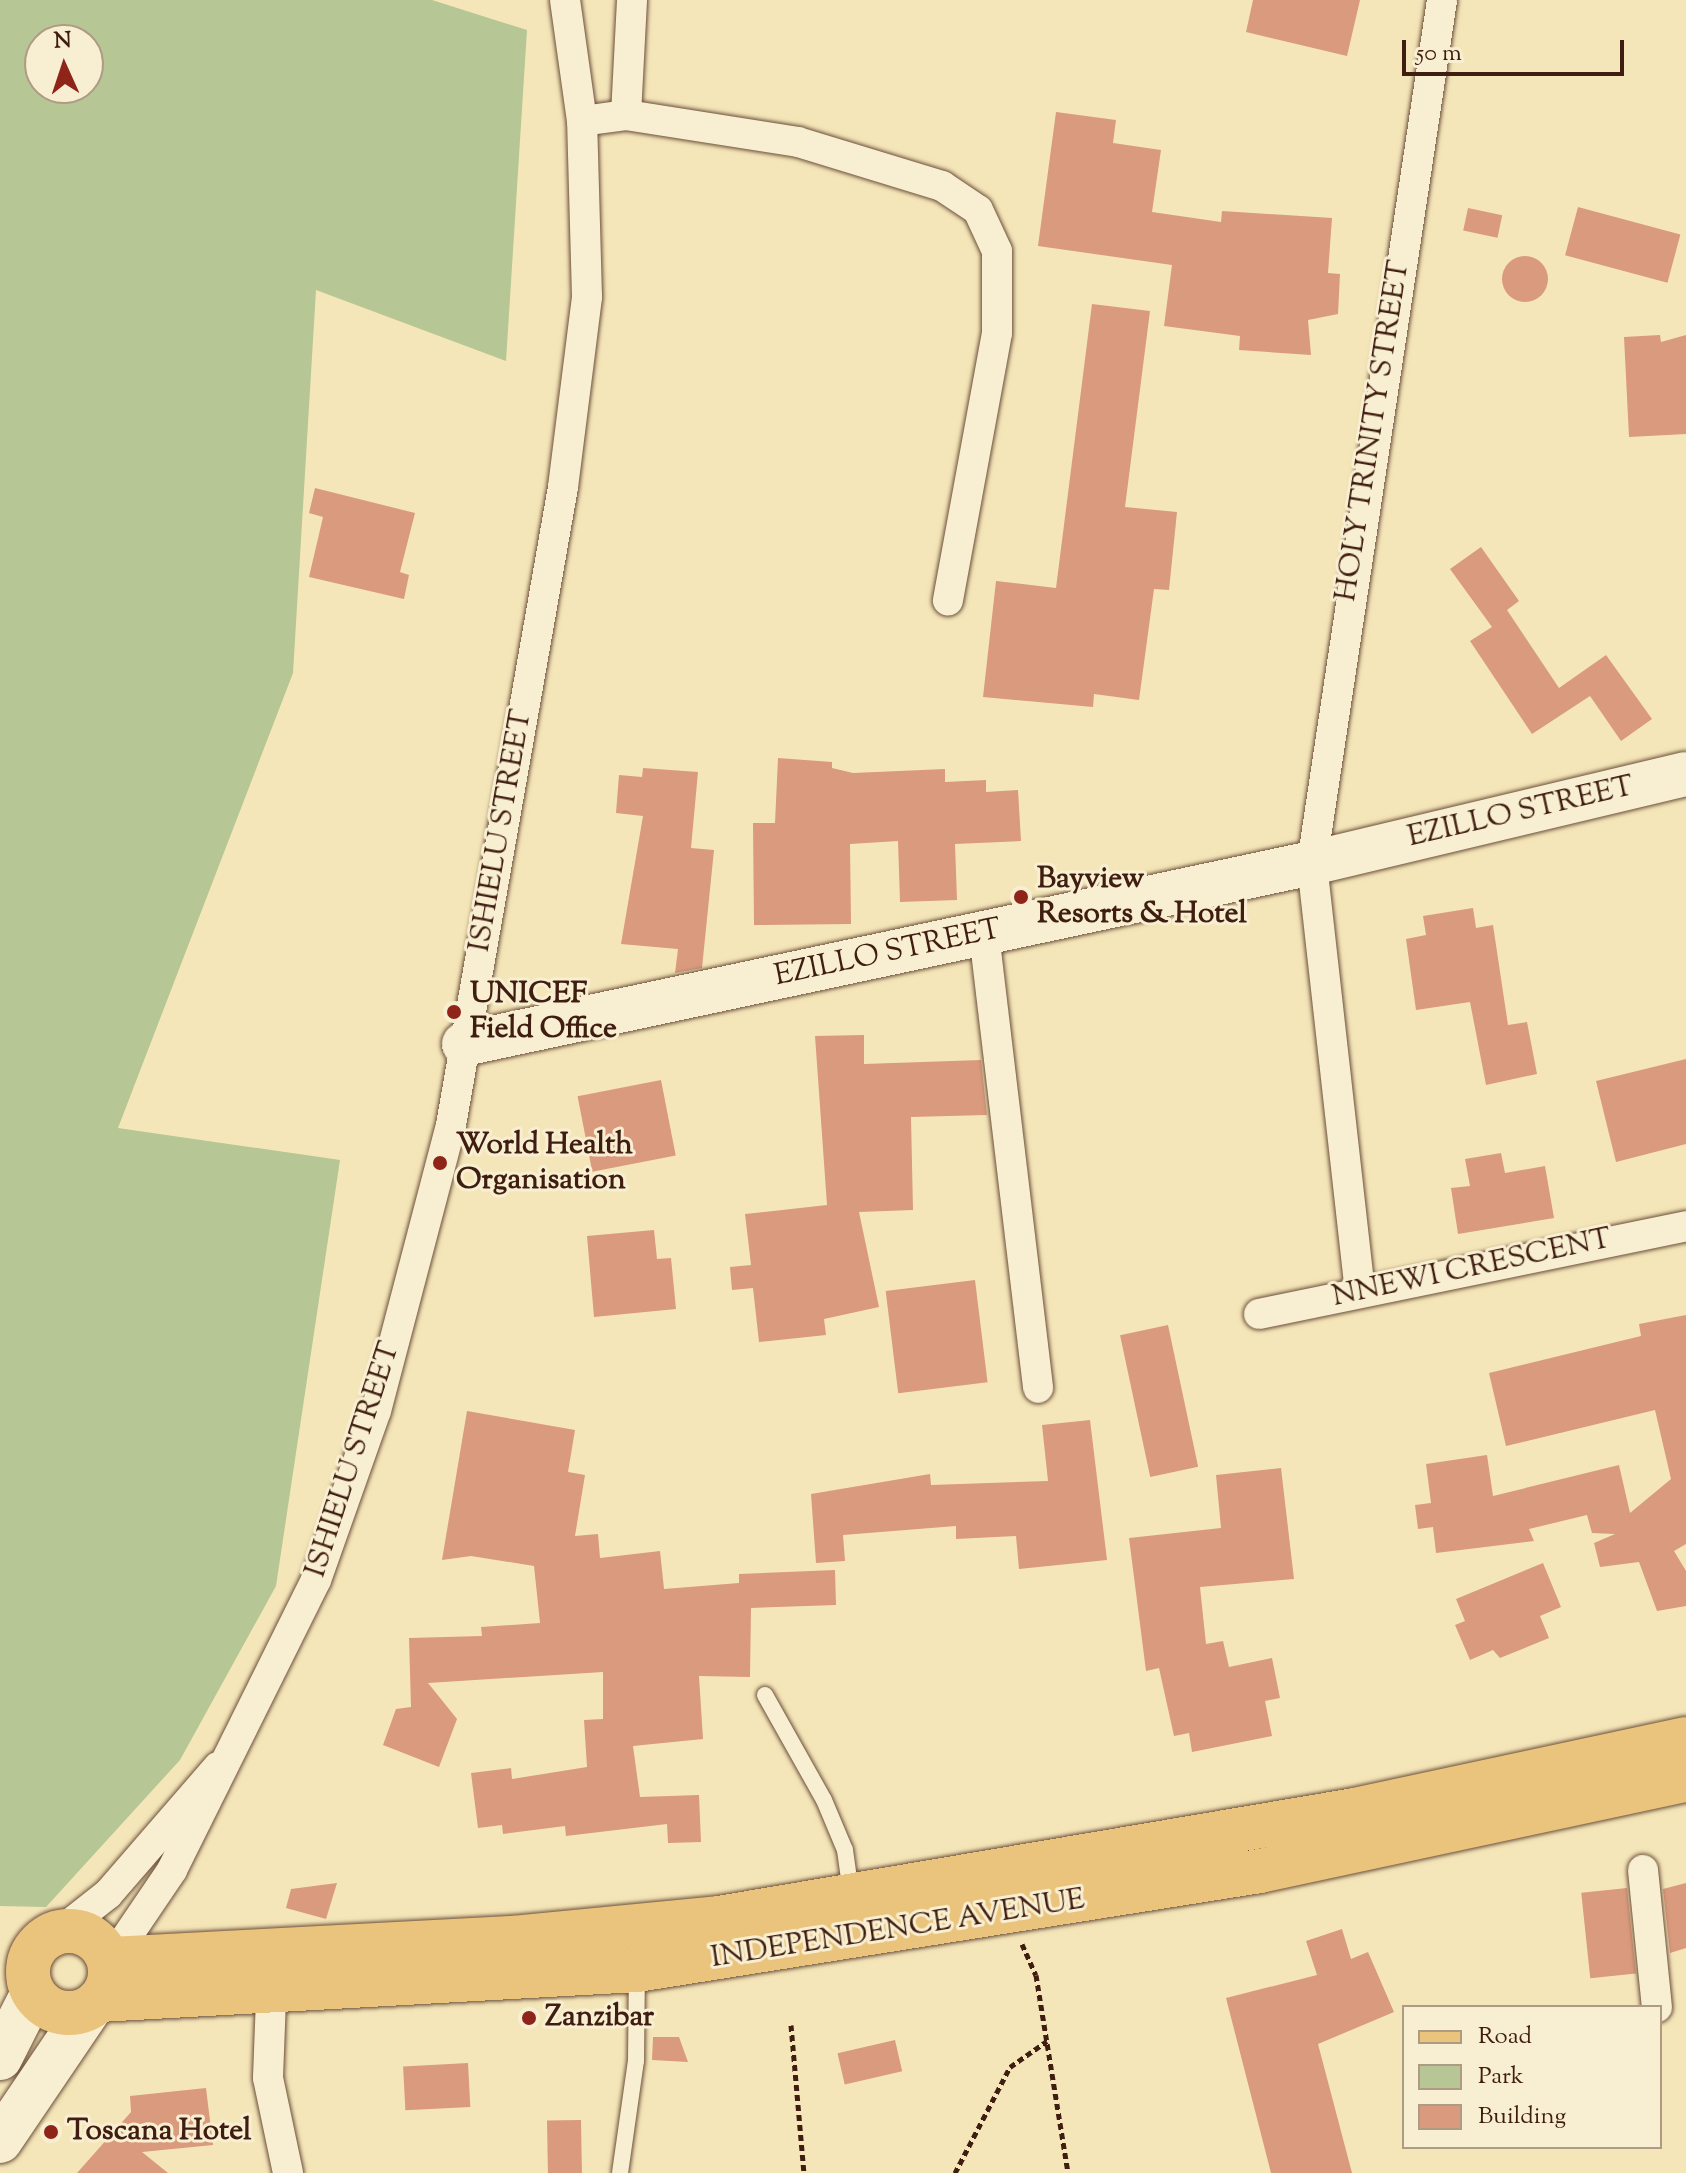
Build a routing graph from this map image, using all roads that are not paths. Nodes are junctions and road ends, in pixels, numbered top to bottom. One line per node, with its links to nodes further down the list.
1 (565, 0): 5 (street, ISHIELU STREET)
2 (632, 0): 4 (street)
3 (1442, 0): 8 (street, HOLY TRINITY STREET)
4 (626, 115): 5 (street); 6 (street)
5 (582, 121): 10 (street, ISHIELU STREET)
6 (948, 601)
7 (1686, 774): 8 (street, EZILLO STREET)
8 (1312, 863): 9 (street, EZILLO STREET); 12 (street, HOLY TRINITY STREET)
9 (984, 934): 10 (street, EZILLO STREET); 14 (street)
10 (464, 1044): 17 (street, ISHIELU STREET)
11 (1686, 1226): 12 (street, NNEWI CRESCENT)
12 (1360, 1292): 13 (street, NNEWI CRESCENT)
13 (1259, 1314)
14 (1038, 1388)
15 (765, 1695): 21 (lane)
16 (1686, 1739): 19 (main road, INDEPENDENCE AVENUE)
17 (220, 1766): 22 (street); 26 (street)
18 (1686, 1780): 19 (main road, INDEPENDENCE AVENUE)
19 (1481, 1807): 21 (main road, INDEPENDENCE AVENUE); 25 (main road, INDEPENDENCE AVENUE)
20 (1643, 1870): 29 (street)
21 (852, 1897): 24 (main road, INDEPENDENCE AVENUE)
22 (52, 1935): 23 (main road, INDEPENDENCE AVENUE); 26 (main road, INDEPENDENCE AVENUE); 27 (main road)
23 (0, 1938)
24 (277, 1952): 26 (main road, INDEPENDENCE AVENUE); 28 (street)
25 (637, 1970): 28 (main road, INDEPENDENCE AVENUE); 33 (lane)
26 (101, 1979): 27 (main road, INDEPENDENCE AVENUE); 28 (main road, INDEPENDENCE AVENUE); 31 (street)
27 (21, 1989): 30 (street)
28 (267, 1994): 32 (street)
29 (1657, 2005)
30 (0, 2058)
31 (0, 2141)
32 (288, 2173)
33 (620, 2173)

